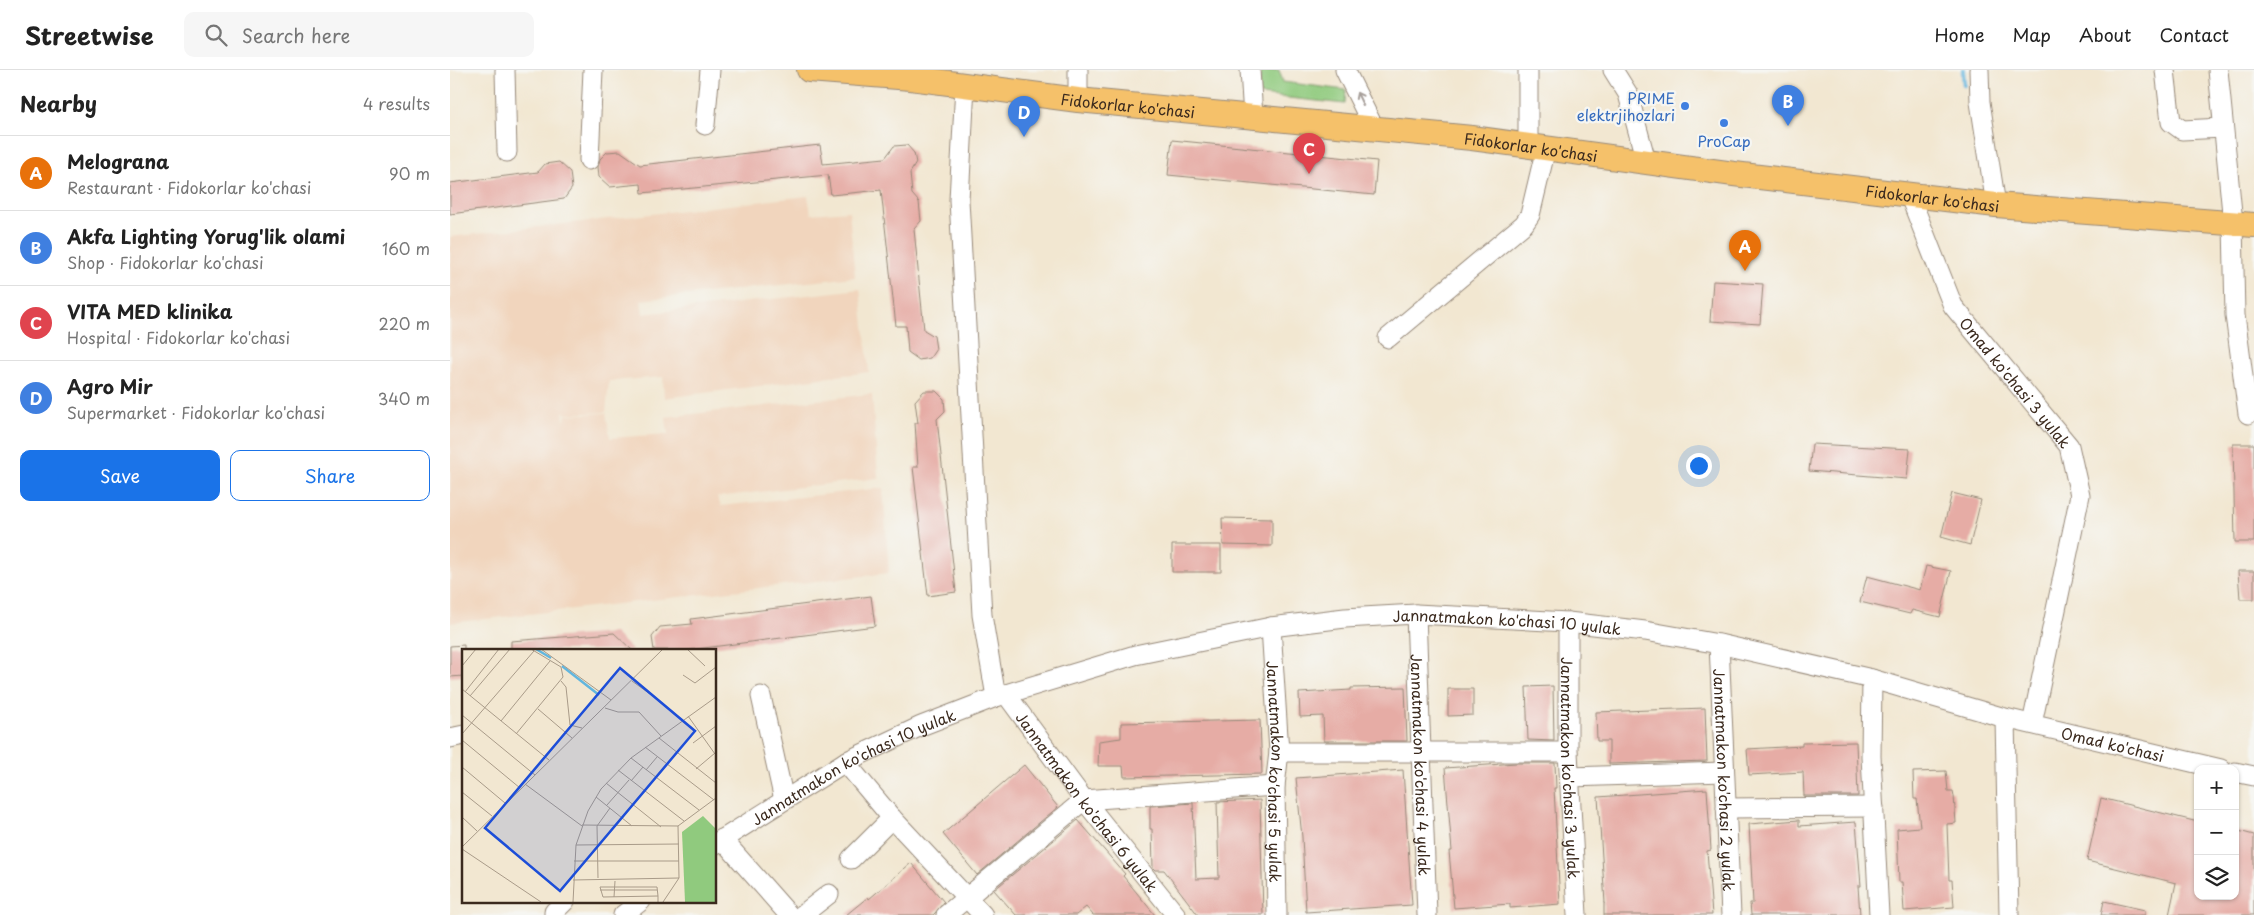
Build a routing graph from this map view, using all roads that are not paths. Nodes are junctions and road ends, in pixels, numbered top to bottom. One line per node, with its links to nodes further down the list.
1 (506, 70): 21 (street)
2 (593, 70): 22 (street)
3 (710, 70): 17 (street)
4 (809, 70): 13 (main road, Fidokorlar ko'chasi)
5 (1078, 70): 15 (street)
6 (1250, 70): 16 (street)
7 (1345, 70): 18 (street, one-way to 7)
8 (1528, 70): 20 (street)
9 (1613, 70): 23 (street)
10 (1979, 70): 25 (street)
11 (2165, 70): 19 (street)
12 (2218, 70): 19 (street)
13 (911, 74): 14 (main road, Fidokorlar ko'chasi)
14 (965, 85): 15 (main road, Fidokorlar ko'chasi); 34 (street)
15 (1078, 100): 16 (main road, Fidokorlar ko'chasi)
16 (1253, 117): 18 (main road, Fidokorlar ko'chasi)
17 (705, 125)
18 (1374, 128): 20 (main road, Fidokorlar ko'chasi)
19 (2223, 128): 26 (street)
20 (1537, 146): 23 (main road, Fidokorlar ko'chasi); 27 (street)
21 (507, 152)
22 (589, 160)
23 (1646, 161): 24 (main road, Fidokorlar ko'chasi)
24 (1909, 194): 25 (main road, Fidokorlar ko'chasi); 37 (street, Omad ko'chasi 3 yulak)
25 (1996, 205): 26 (main road, Fidokorlar ko'chasi)
26 (2244, 224): 28 (street)
27 (1388, 338)
28 (2248, 414)
29 (1416, 614): 30 (street, Jannatmakon ko'chasi 10 yulak); 31 (street, Jannatmakon ko'chasi 10 yulak); 40 (street, Jannatmakon ko'chasi 4 yulak)
30 (1568, 622): 32 (street, Jannatmakon ko'chasi 10 yulak); 39 (street, Jannatmakon ko'chasi 3 yulak)
31 (1271, 627): 34 (street, Jannatmakon ko'chasi 10 yulak); 38 (street, Jannatmakon ko'chasi 5 yulak)
32 (1719, 644): 33 (street, Jannatmakon ko'chasi 10 yulak); 43 (street, Jannatmakon ko'chasi 2 yulak)
33 (1872, 679): 36 (street, Jannatmakon ko'chasi 10 yulak); 50 (street)
34 (1001, 695): 41 (street, Jannatmakon ko'chasi 10 yulak); 49 (street, Jannatmakon ko'chasi 6 yulak)
35 (761, 696): 48 (street)
36 (2005, 718): 37 (street, Omad ko'chasi); 69 (street)
37 (2032, 724): 42 (street, Omad ko'chasi)
38 (1279, 752): 40 (street); 47 (street, Jannatmakon ko'chasi 5 yulak)
39 (1568, 752): 40 (street); 46 (street, Jannatmakon ko'chasi 3 yulak)
40 (1422, 753): 65 (street, Jannatmakon ko'chasi 4 yulak)
41 (846, 762): 48 (street, Jannatmakon ko'chasi 10 yulak); 52 (street)
42 (2204, 765)
43 (1724, 772): 46 (street); 51 (street, Jannatmakon ko'chasi 2 yulak)
44 (2239, 773): 45 (street)
45 (2254, 776)
46 (1570, 777): 66 (street, Jannatmakon ko'chasi 3 yulak)
47 (1275, 786): 49 (street); 64 (street, Jannatmakon ko'chasi 5 yulak)
48 (784, 800): 53 (street, Jannatmakon ko'chasi 10 yulak)
49 (1084, 800): 56 (street); 63 (street, Jannatmakon ko'chasi 6 yulak)
50 (1874, 807): 51 (street); 68 (street)
51 (1726, 808): 67 (street, Jannatmakon ko'chasi 2 yulak)
52 (892, 818): 54 (street); 56 (street)
53 (718, 841): 59 (street)
54 (851, 859)
55 (829, 894): 60 (street)
56 (968, 896): 61 (street); 62 (street)
57 (640, 902): 58 (street)
58 (623, 915)
59 (789, 915)
60 (802, 915)
61 (946, 915)
62 (983, 915)
63 (1176, 915)
64 (1277, 915)
65 (1427, 915)
66 (1577, 915)
67 (1731, 915)
68 (1879, 915)
69 (2009, 915)

